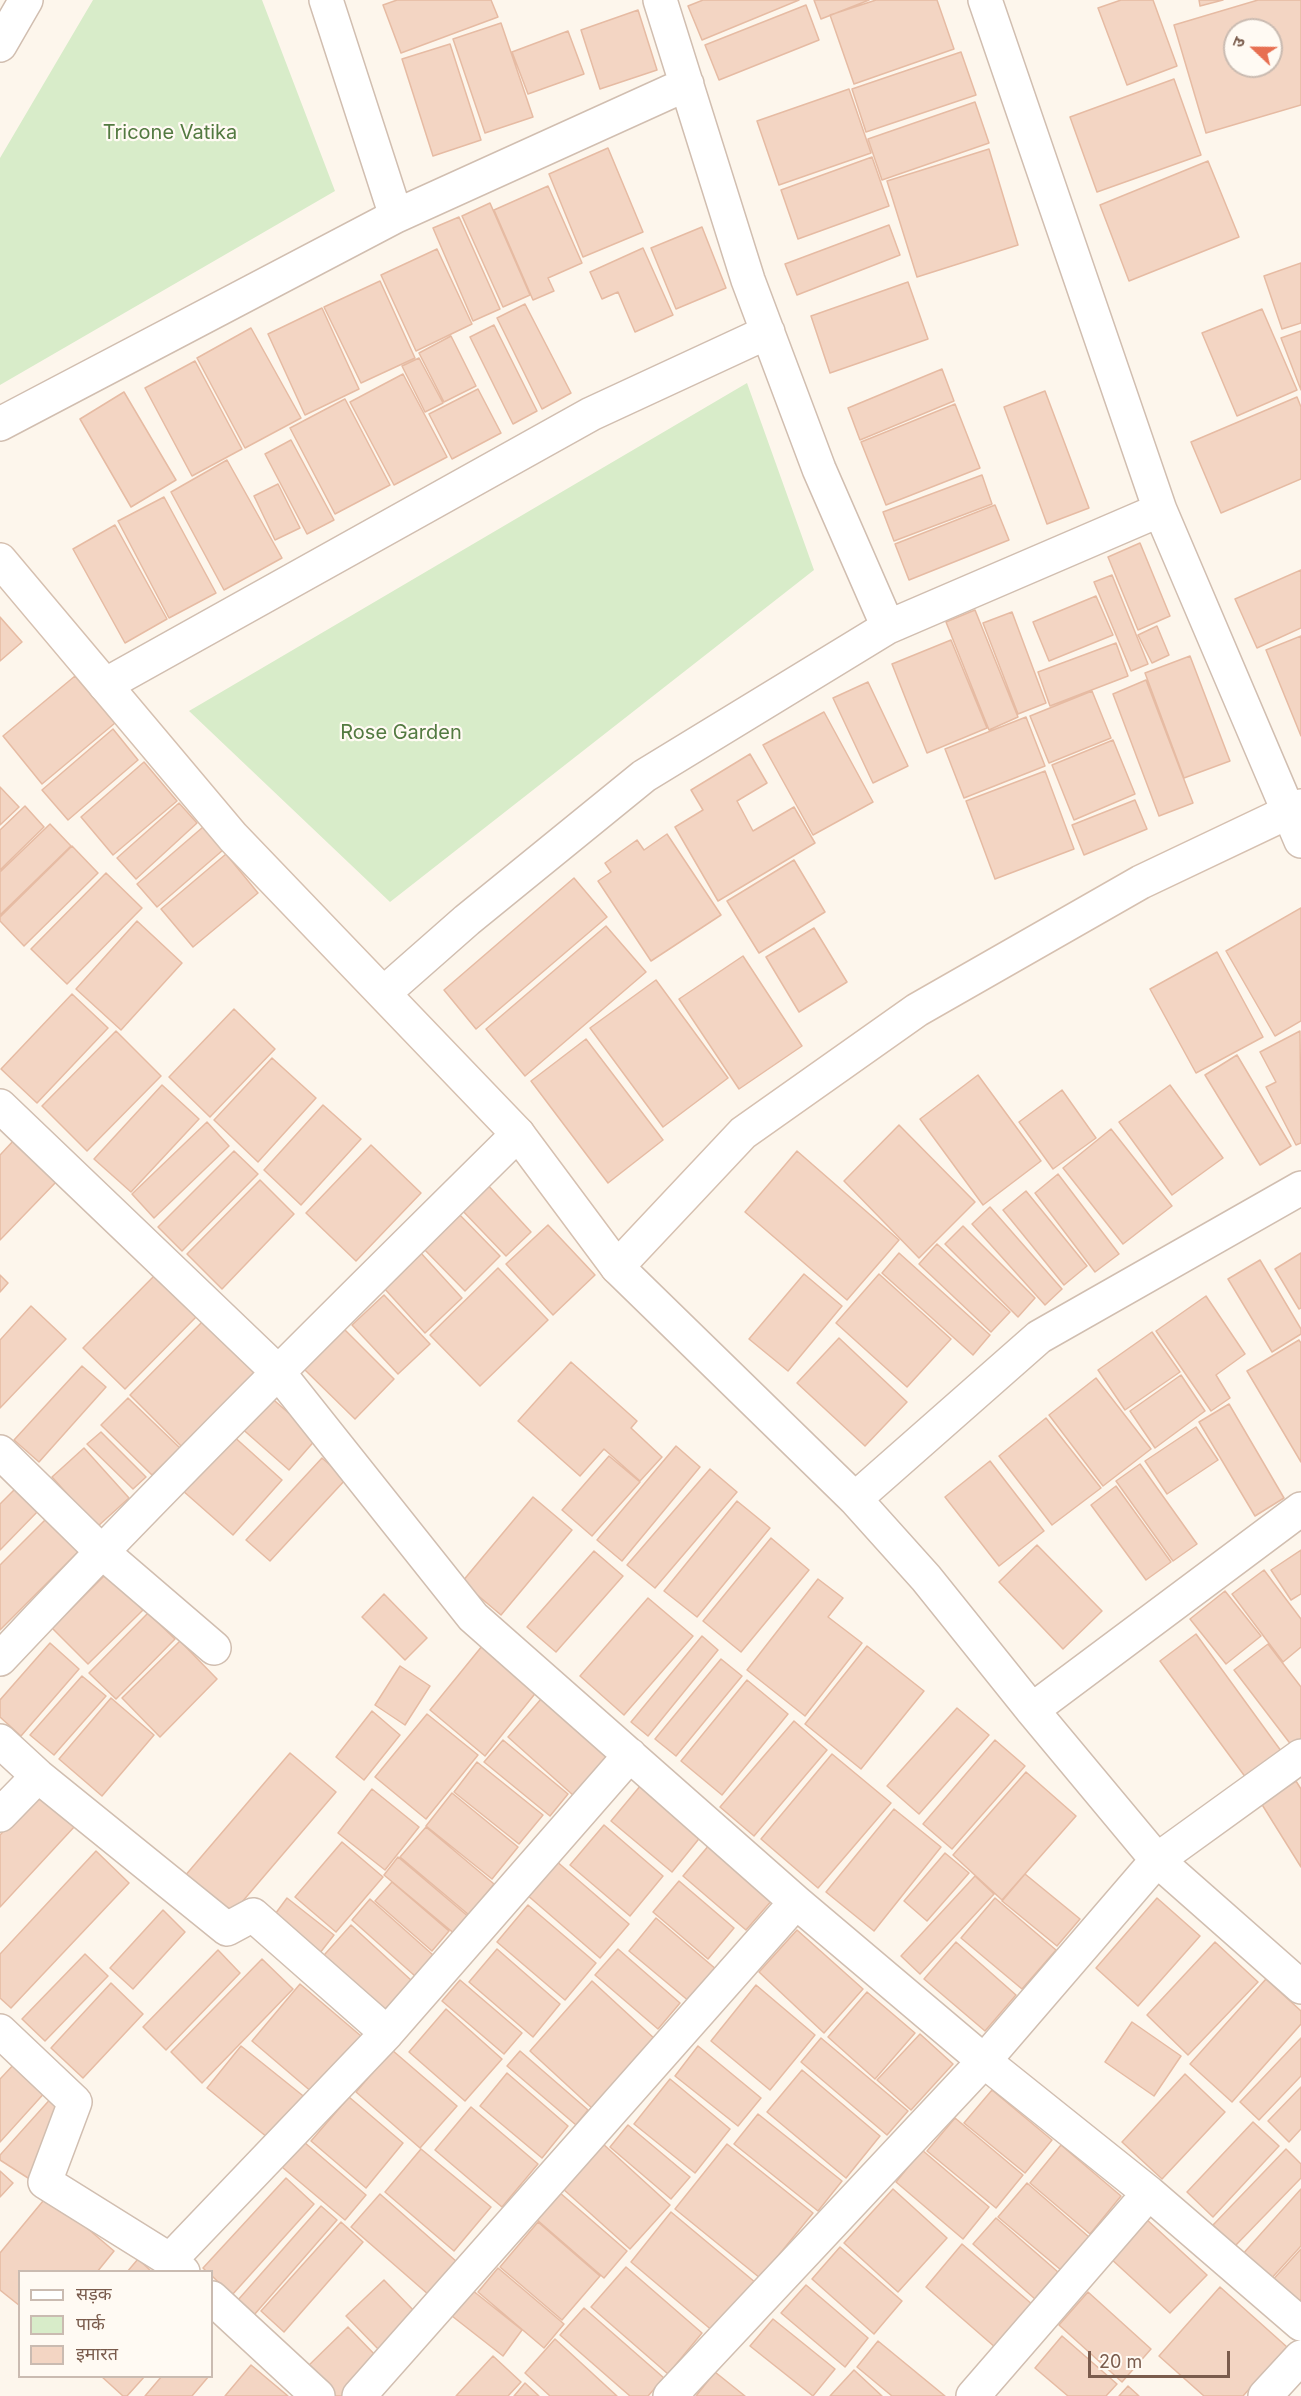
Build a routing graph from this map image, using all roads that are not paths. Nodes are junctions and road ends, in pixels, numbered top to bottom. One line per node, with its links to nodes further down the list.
1 (26, 0): 5 (street)
2 (326, 0): 7 (street)
3 (660, 0): 6 (street)
4 (985, 0): 10 (street)
5 (0, 45)
6 (687, 84): 7 (street); 8 (street)
7 (396, 216): 9 (street)
8 (768, 332): 12 (street); 13 (street)
9 (0, 424)
10 (1160, 510): 12 (street); 14 (street)
11 (0, 560): 13 (street)
12 (888, 627): 15 (street)
13 (105, 685): 15 (street)
14 (1296, 820): 19 (street)
15 (384, 993): 17 (street)
16 (0, 1106): 20 (street)
17 (518, 1134): 19 (street); 20 (street)
18 (1301, 1188): 22 (street)
19 (617, 1267): 22 (street)
20 (278, 1372): 24 (street); 29 (street)
21 (0, 1452): 24 (street)
22 (855, 1499): 27 (street)
23 (1301, 1509): 27 (street)
24 (101, 1551): 25 (street); 26 (street)
25 (214, 1648)
26 (0, 1659)
27 (1032, 1710): 33 (street)
28 (0, 1741): 31 (street)
29 (630, 1755): 34 (street); 37 (street)
30 (1301, 1756): 33 (street)
31 (38, 1776): 32 (street); 37 (street)
32 (0, 1815)
33 (1157, 1860): 35 (street); 38 (street)
34 (796, 1902): 38 (street); 45 (street)
35 (1301, 1986)
36 (0, 2031): 40 (street)
37 (387, 2033): 40 (street)
38 (984, 2061): 39 (street); 46 (street)
39 (1149, 2193): 42 (street); 47 (street)
40 (177, 2266)
41 (213, 2299): 44 (street)
42 (1301, 2324)
43 (1301, 2357): 48 (street)
44 (318, 2396)
45 (359, 2396)
46 (670, 2396)
47 (973, 2396)
48 (1265, 2396)

